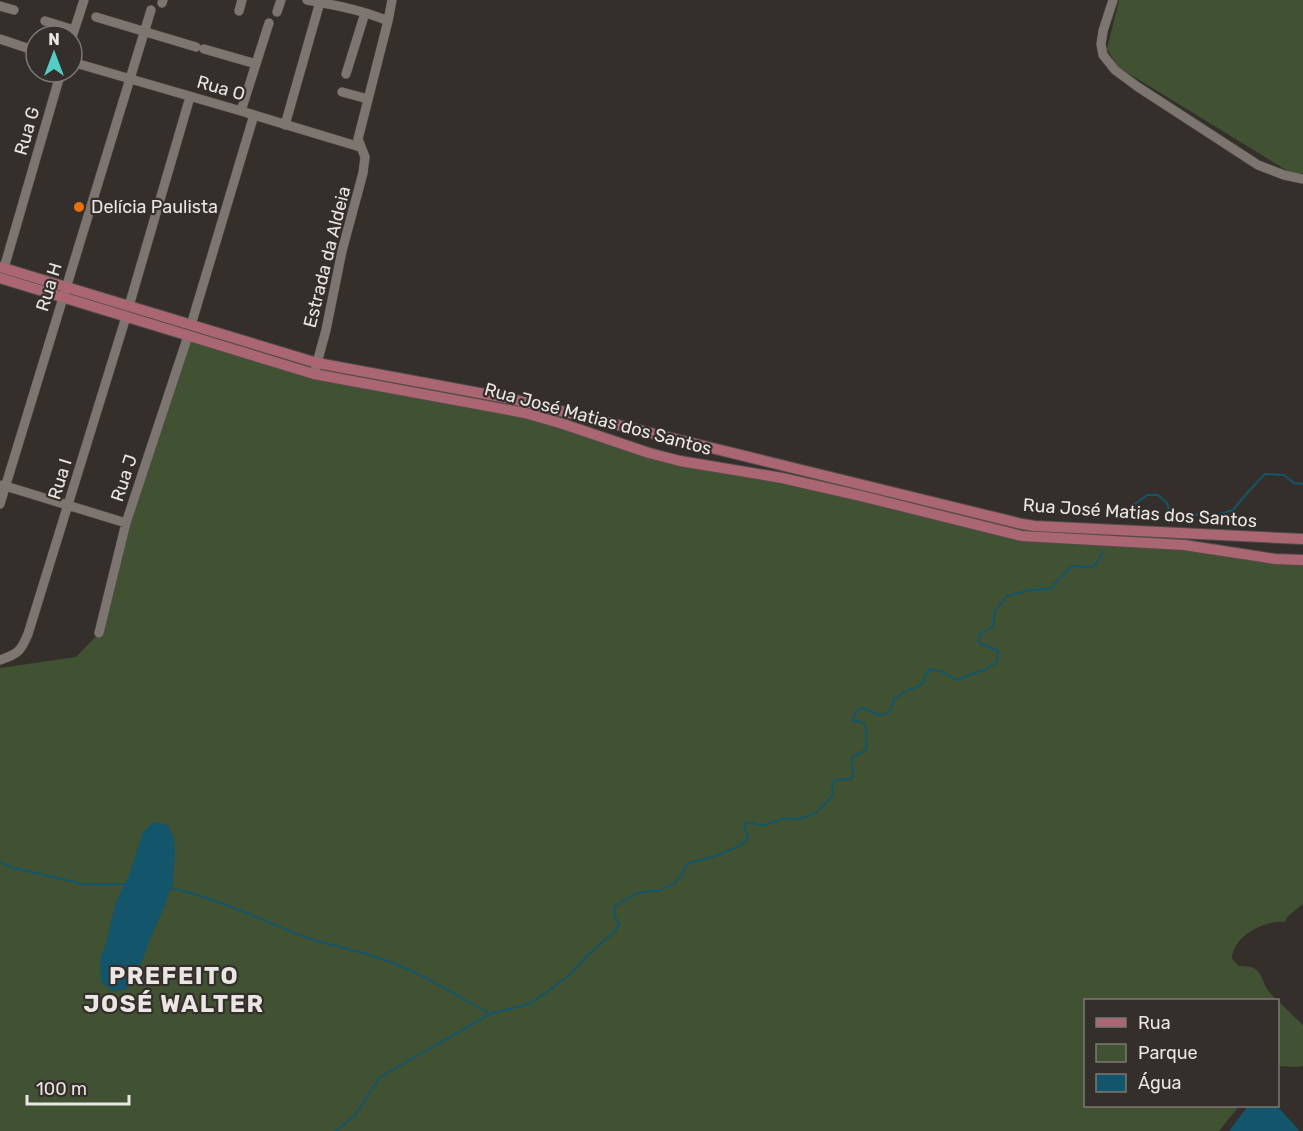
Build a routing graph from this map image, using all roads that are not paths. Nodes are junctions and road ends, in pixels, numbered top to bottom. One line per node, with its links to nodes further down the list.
1 (84, 0): 19 (street)
2 (242, 0): 11 (street)
3 (280, 0): 12 (street)
4 (307, 0): 7 (street)
5 (392, 0): 16 (street, Estrada da Aldeia)
6 (1113, 0): 36 (street)
7 (320, 2): 13 (street); 34 (street)
8 (0, 6): 9 (street)
9 (14, 10)
10 (151, 10): 20 (street, Rua H)
11 (239, 11)
12 (277, 12)
13 (364, 13): 16 (street); 26 (street)
14 (96, 17): 20 (street)
15 (45, 21): 18 (street)
16 (388, 21): 31 (street, Estrada da Aldeia)
17 (269, 23): 24 (street)
18 (51, 24)
19 (76, 24)
20 (145, 31): 24 (street); 27 (street, Rua H)
21 (2, 40): 22 (street); 23 (street)
22 (24, 47)
23 (0, 51)
24 (256, 64): 32 (street)
25 (84, 66): 27 (street, Rua O)
26 (346, 74)
27 (130, 79): 30 (street, Rua O); 38 (street, Rua H)
28 (57, 84): 37 (street, Rua G)
29 (342, 92): 31 (street)
30 (190, 97): 32 (street, Rua O); 39 (street, Rua I)
31 (368, 99): 35 (street, Estrada da Aldeia)
32 (241, 111): 33 (street, Rua O)
33 (254, 115): 34 (street, Rua O); 40 (street, Rua J)
34 (285, 125): 35 (street, Rua O)
35 (360, 147): 41 (street, Estrada da Aldeia)
36 (1303, 179)
37 (1, 271): 38 (main road, Rua José Matias dos Santos)
38 (64, 292): 39 (main road, Rua José Matias dos Santos); 46 (street, Rua H)
39 (127, 311): 40 (main road, Rua José Matias dos Santos); 48 (street, Rua I)
40 (190, 330): 41 (main road, Rua José Matias dos Santos); 49 (street, Rua J)
41 (316, 368): 42 (main road, Rua José Matias dos Santos); 44 (main road, Rua José Matias dos Santos)
42 (655, 434): 43 (main road, Rua José Matias dos Santos); 44 (main road)
43 (685, 441): 45 (main road); 50 (main road, Rua José Matias dos Santos)
44 (649, 453): 45 (main road, Rua José Matias dos Santos)
45 (680, 461): 52 (main road, Rua José Matias dos Santos)
46 (3, 486): 47 (street, Rua H); 48 (street)
47 (0, 504)
48 (69, 506): 49 (street); 55 (street, Rua I)
49 (126, 523): 54 (street, Rua J)
50 (1280, 538): 51 (main road, Rua José Matias dos Santos); 52 (main road)
51 (1302, 539): 53 (main road)
52 (1275, 559): 53 (main road, Rua José Matias dos Santos)
53 (1302, 560)
54 (99, 633)
55 (0, 660)

